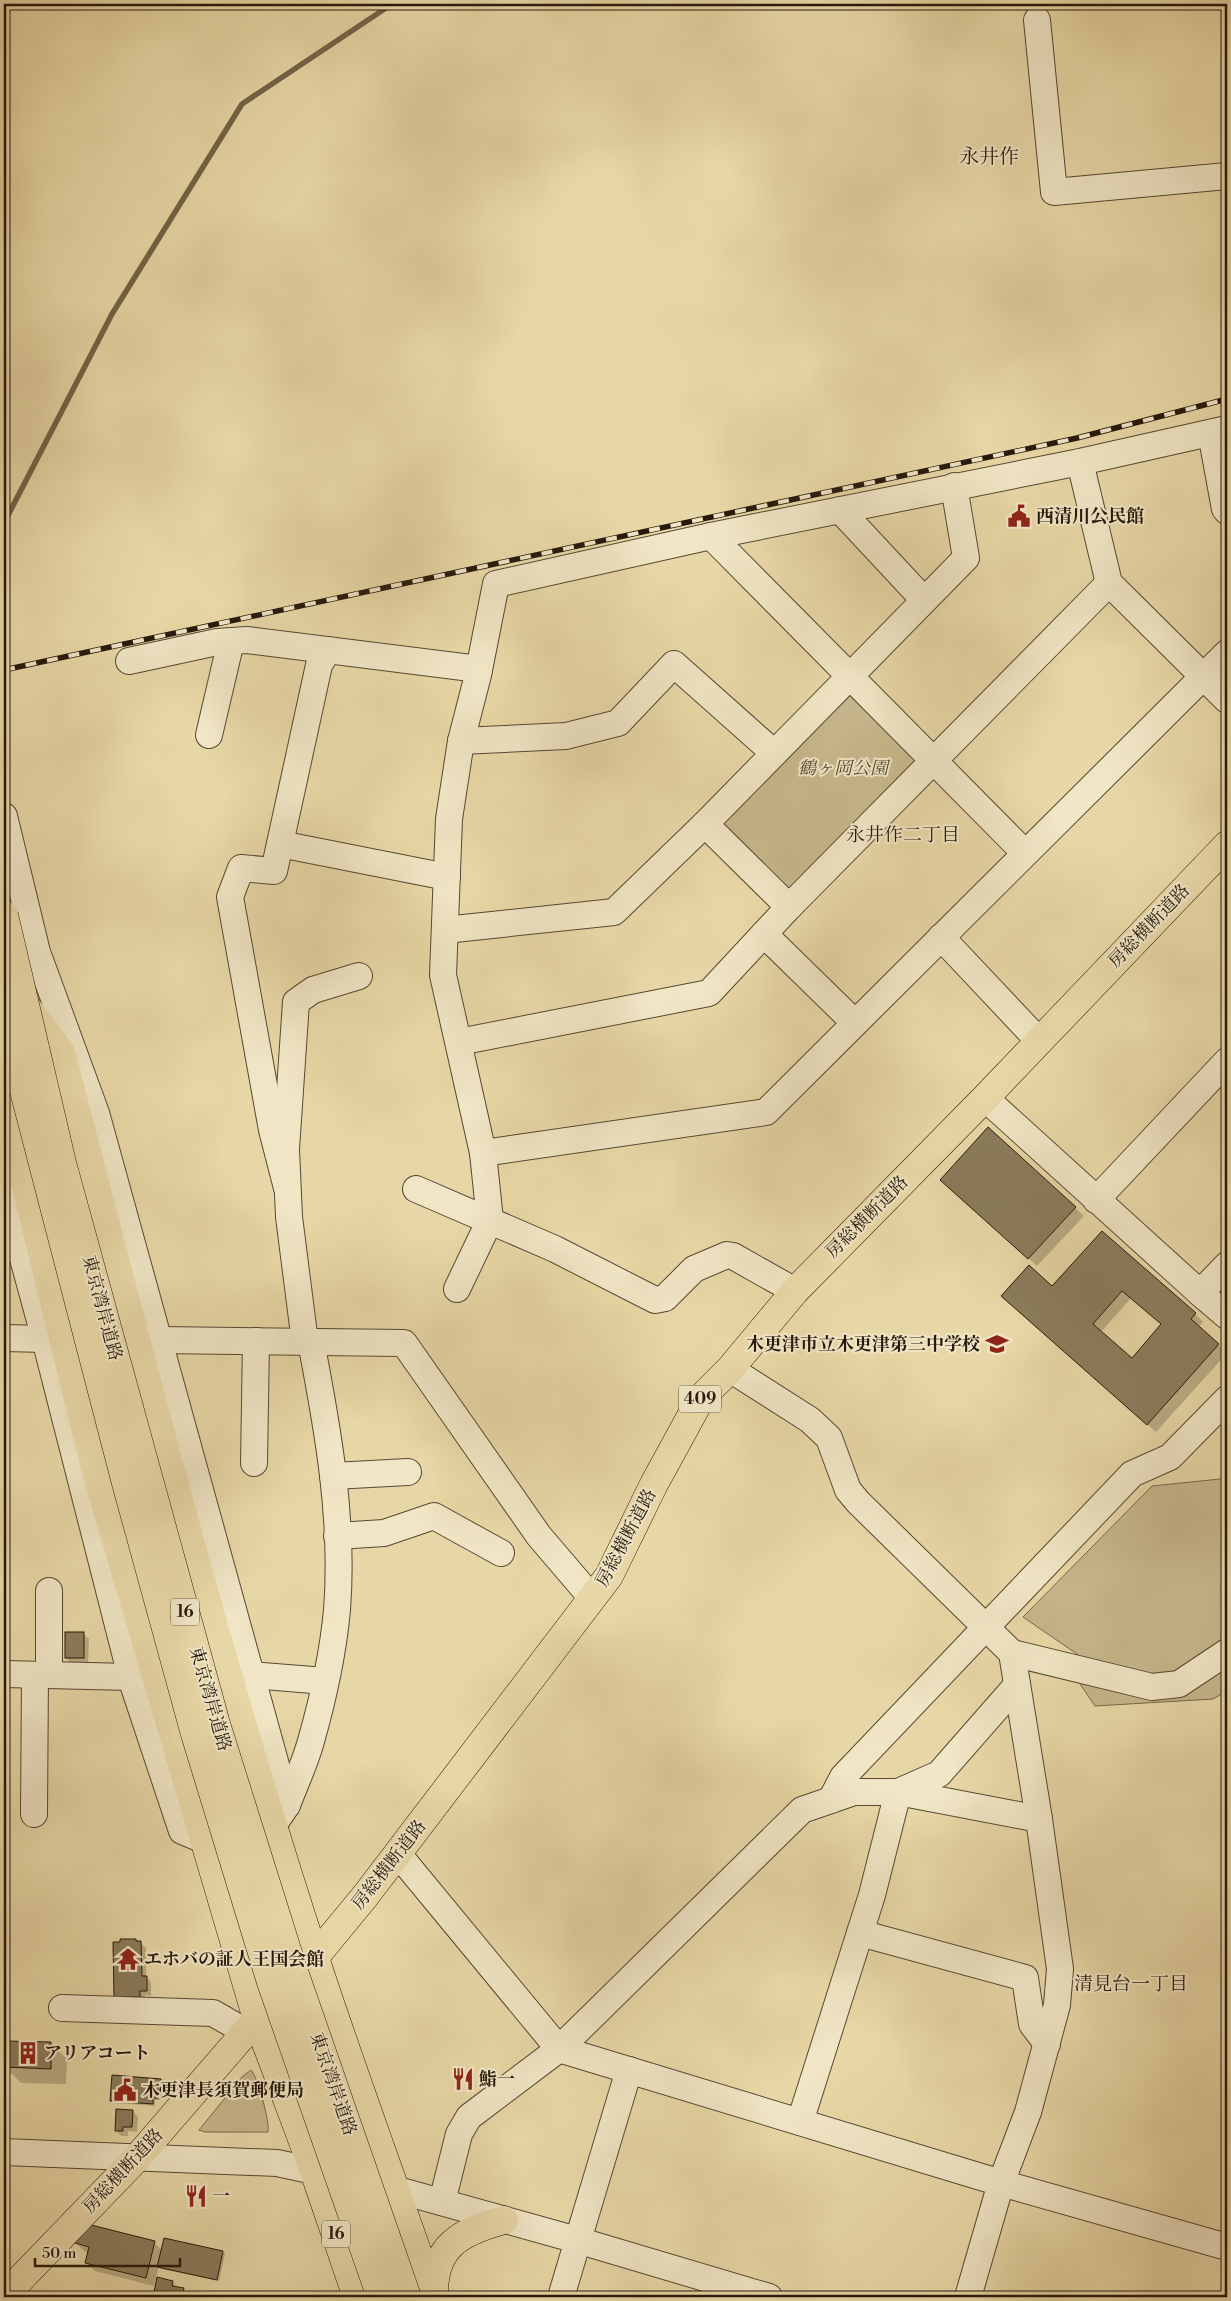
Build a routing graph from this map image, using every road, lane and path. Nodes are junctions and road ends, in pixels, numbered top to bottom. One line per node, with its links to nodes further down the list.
1 (1037, 20): 2 (street)
2 (1227, 176)
3 (1219, 431): 4 (street); 7 (street)
4 (1080, 462): 5 (street); 9 (street)
5 (954, 486): 6 (street); 10 (street)
6 (840, 510): 8 (street); 10 (street)
7 (1227, 511)
8 (711, 536): 15 (street); 16 (street)
9 (1109, 583): 17 (street); 22 (street)
10 (924, 600): 16 (street)
11 (231, 641): 12 (street); 14 (street); 19 (street)
12 (328, 650): 15 (street); 25 (street)
13 (1227, 653): 17 (street)
14 (128, 661)
15 (479, 669): 20 (street)
16 (850, 676): 21 (street); 22 (street)
17 (1204, 676): 18 (street); 26 (street)
18 (1227, 700)
19 (209, 735)
20 (461, 741): 21 (street); 28 (street)
21 (774, 753): 24 (street)
22 (934, 761): 26 (street); 29 (street)
23 (4, 816): 55 (street)
24 (705, 824): 29 (street); 31 (street)
25 (280, 844): 28 (street); 43 (street)
26 (1025, 853): 33 (street)
27 (1225, 853): 37 (main road, 房総横断道路 / 409)
28 (447, 877): 31 (street)
29 (789, 907): 32 (street)
30 (4, 915): 35 (main road, 東京湾岸道路 / 16, bridge)
31 (445, 930): 38 (street)
32 (764, 934): 36 (street); 38 (street)
33 (941, 937): 36 (street); 37 (street)
34 (359, 976): 43 (street)
35 (15, 1010): 79 (main road, 16); 102 (main road, 東京湾岸道路 / 16, bridge); 103 (main road, 東京湾岸道路 / 16, bridge)
36 (854, 1023): 42 (street)
37 (1039, 1041): 41 (main road, 房総横断道路 / 409)
38 (459, 1042): 42 (street)
39 (1227, 1061): 46 (street)
40 (4, 1087): 81 (main road, 16)
41 (985, 1098): 46 (street); 50 (main road, 房総横断道路 / 409)
42 (483, 1153): 47 (street)
43 (287, 1188): 57 (street)
44 (4, 1189): 54 (street)
45 (416, 1189): 47 (street)
46 (1096, 1200): 51 (street)
47 (490, 1220): 49 (street); 50 (street)
48 (1227, 1265): 51 (street)
49 (458, 1289)
50 (795, 1291): 58 (main road, 房総横断道路 / 409)
51 (1200, 1293): 52 (street)
52 (1227, 1316)
53 (4, 1338): 54 (street)
54 (45, 1339): 73 (street)
55 (158, 1340): 56 (street); 71 (street)
56 (256, 1341): 57 (street); 60 (street)
57 (308, 1342): 62 (street); 66 (street)
58 (730, 1369): 66 (main road, 房総横断道路 / 409); 67 (street)
59 (1227, 1399): 67 (street)
60 (254, 1463)
61 (408, 1472): 62 (street)
62 (333, 1476): 63 (street)
63 (337, 1536): 64 (street); 74 (street)
64 (501, 1553)
65 (49, 1591): 72 (street)
66 (592, 1598): 82 (main road, 房総横断道路 / 409)
67 (986, 1627): 69 (street); 77 (street)
68 (1227, 1652): 69 (street)
69 (1012, 1653): 75 (street)
70 (4, 1674): 72 (street)
71 (251, 1674): 74 (street); 79 (street)
72 (42, 1675): 73 (street); 78 (street)
73 (131, 1677): 81 (street)
74 (325, 1681): 79 (street)
75 (1017, 1685): 76 (street); 80 (street)
76 (898, 1792): 77 (street); 80 (street); 83 (street)
77 (831, 1800): 88 (street)
78 (34, 1814)
79 (280, 1814): 84 (main road, 16)
80 (1039, 1819): 87 (street)
81 (204, 1840): 86 (main road, 16)
82 (398, 1854): 84 (main road, 房総横断道路 / 409); 88 (street)
83 (860, 1933): 87 (street); 90 (street)
84 (315, 1957): 86 (main road, 房総横断道路 / 409); 95 (main road, 16)
85 (62, 2008): 86 (street)
86 (251, 2026): 92 (main road, 房総横断道路); 93 (main road, 16)
87 (1047, 2044): 94 (street)
88 (559, 2049): 89 (street); 96 (street)
89 (629, 2070): 90 (street); 98 (street)
90 (800, 2122): 94 (street)
91 (4, 2152): 92 (street)
92 (136, 2159): 93 (street); 100 (main road, 房総横断道路)
93 (314, 2171): 95 (street); 101 (main road, 16)
94 (1000, 2183): 99 (street); 107 (street)
95 (396, 2188): 96 (street); 104 (main road, 16)
96 (442, 2202): 97 (street)
97 (504, 2220): 98 (street); 104 (main road)
98 (577, 2240): 105 (street); 106 (street)
99 (1227, 2247)
100 (4, 2296)
101 (357, 2297)
102 (381, 2297)
103 (407, 2297)
104 (433, 2297)
105 (561, 2297)
106 (769, 2297)
107 (968, 2297)

